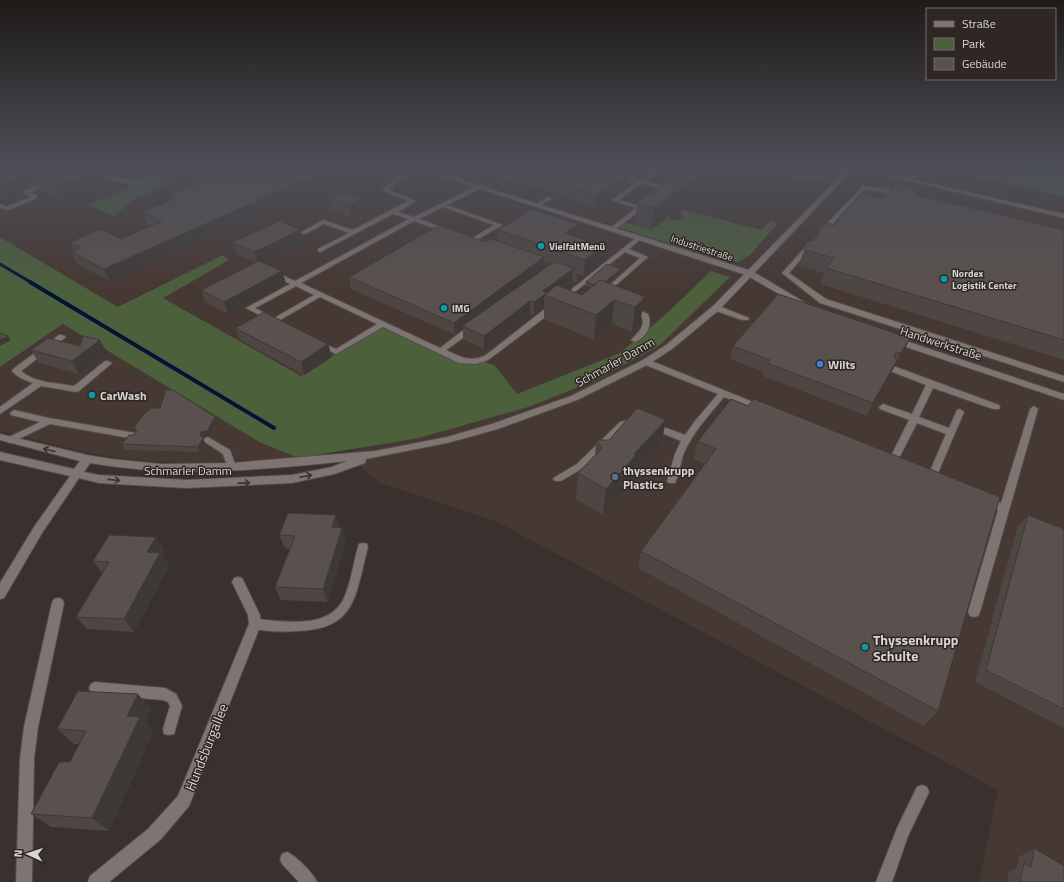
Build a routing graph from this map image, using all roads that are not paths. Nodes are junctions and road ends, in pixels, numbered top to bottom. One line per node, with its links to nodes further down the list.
1 (398, 209): 9 (lane)
2 (434, 209): 11 (lane)
3 (454, 209): 17 (lane)
4 (543, 209): 12 (street, Industriestraße)
5 (639, 209): 12 (lane)
6 (811, 209): 21 (street, Schmarler Damm)
7 (843, 209): 39 (lane)
8 (1035, 209): 10 (street)
9 (393, 212): 11 (lane); 13 (lane)
10 (1064, 216)
11 (414, 219): 15 (lane); 22 (lane)
12 (612, 229): 16 (street, Industriestraße)
13 (353, 232): 14 (lane); 18 (lane)
14 (303, 233)
15 (455, 234)
16 (639, 238): 19 (lane); 21 (street, Industriestraße)
17 (480, 243)
18 (320, 250)
19 (624, 250): 24 (lane); 35 (lane)
20 (269, 271): 22 (lane)
21 (749, 273): 25 (street, Schmarler Damm); 27 (street)
22 (295, 283): 23 (lane); 23 (lane)
23 (319, 295): 29 (lane)
24 (607, 301)
25 (716, 308): 28 (lane); 36 (street, Schmarler Damm)
26 (626, 309): 33 (lane)
27 (817, 313)
28 (745, 318)
29 (382, 324): 34 (lane); 35 (lane)
30 (478, 324): 35 (lane)
31 (883, 336): 43 (street, Handwerkstraße)
32 (62, 337): 40 (lane)
33 (635, 340)
34 (316, 342)
35 (440, 351)
36 (646, 362): 42 (lane); 59 (street, Schmarler Damm)
37 (108, 363): 40 (lane)
38 (893, 369): 41 (lane)
39 (1064, 379)
40 (39, 383): 47 (lane)
41 (931, 384): 45 (lane); 51 (lane)
42 (722, 392): 50 (lane); 56 (lane)
43 (1064, 397)
44 (883, 407): 51 (lane)
45 (996, 407)
46 (1034, 409): 69 (lane)
47 (0, 411)
48 (960, 412): 53 (lane)
49 (14, 413): 52 (lane)
50 (772, 413)
51 (914, 419): 53 (lane); 62 (lane)
52 (50, 421): 54 (lane); 57 (lane)
53 (951, 432): 65 (lane)
54 (135, 436)
55 (0, 437): 57 (street, Schmarler Damm)
56 (685, 439): 66 (lane); 67 (lane)
57 (10, 440): 61 (street, Schmarler Damm, one-way to 57)
58 (208, 440): 63 (lane)
59 (374, 455): 63 (street, Schmarler Damm); 64 (street, Schmarler Damm, one-way to 59)
60 (0, 456): 64 (street, Schmarler Damm)
61 (87, 459): 63 (street, Schmarler Damm); 64 (street)
62 (893, 462)
63 (231, 467)
64 (76, 475): 72 (street)
65 (932, 478)
66 (558, 479)
67 (672, 481)
68 (975, 496): 69 (lane)
69 (1004, 508): 74 (lane)
70 (363, 546): 75 (lane)
71 (238, 582): 75 (street)
72 (0, 594)
73 (58, 603): 80 (street)
74 (974, 612)
75 (255, 624): 81 (street, Hundsburgallee)
76 (95, 688): 77 (lane)
77 (169, 729)
78 (922, 792): 83 (lane)
79 (287, 859): 82 (lane)
80 (24, 882)
81 (96, 882)
82 (310, 882)
83 (884, 882)

